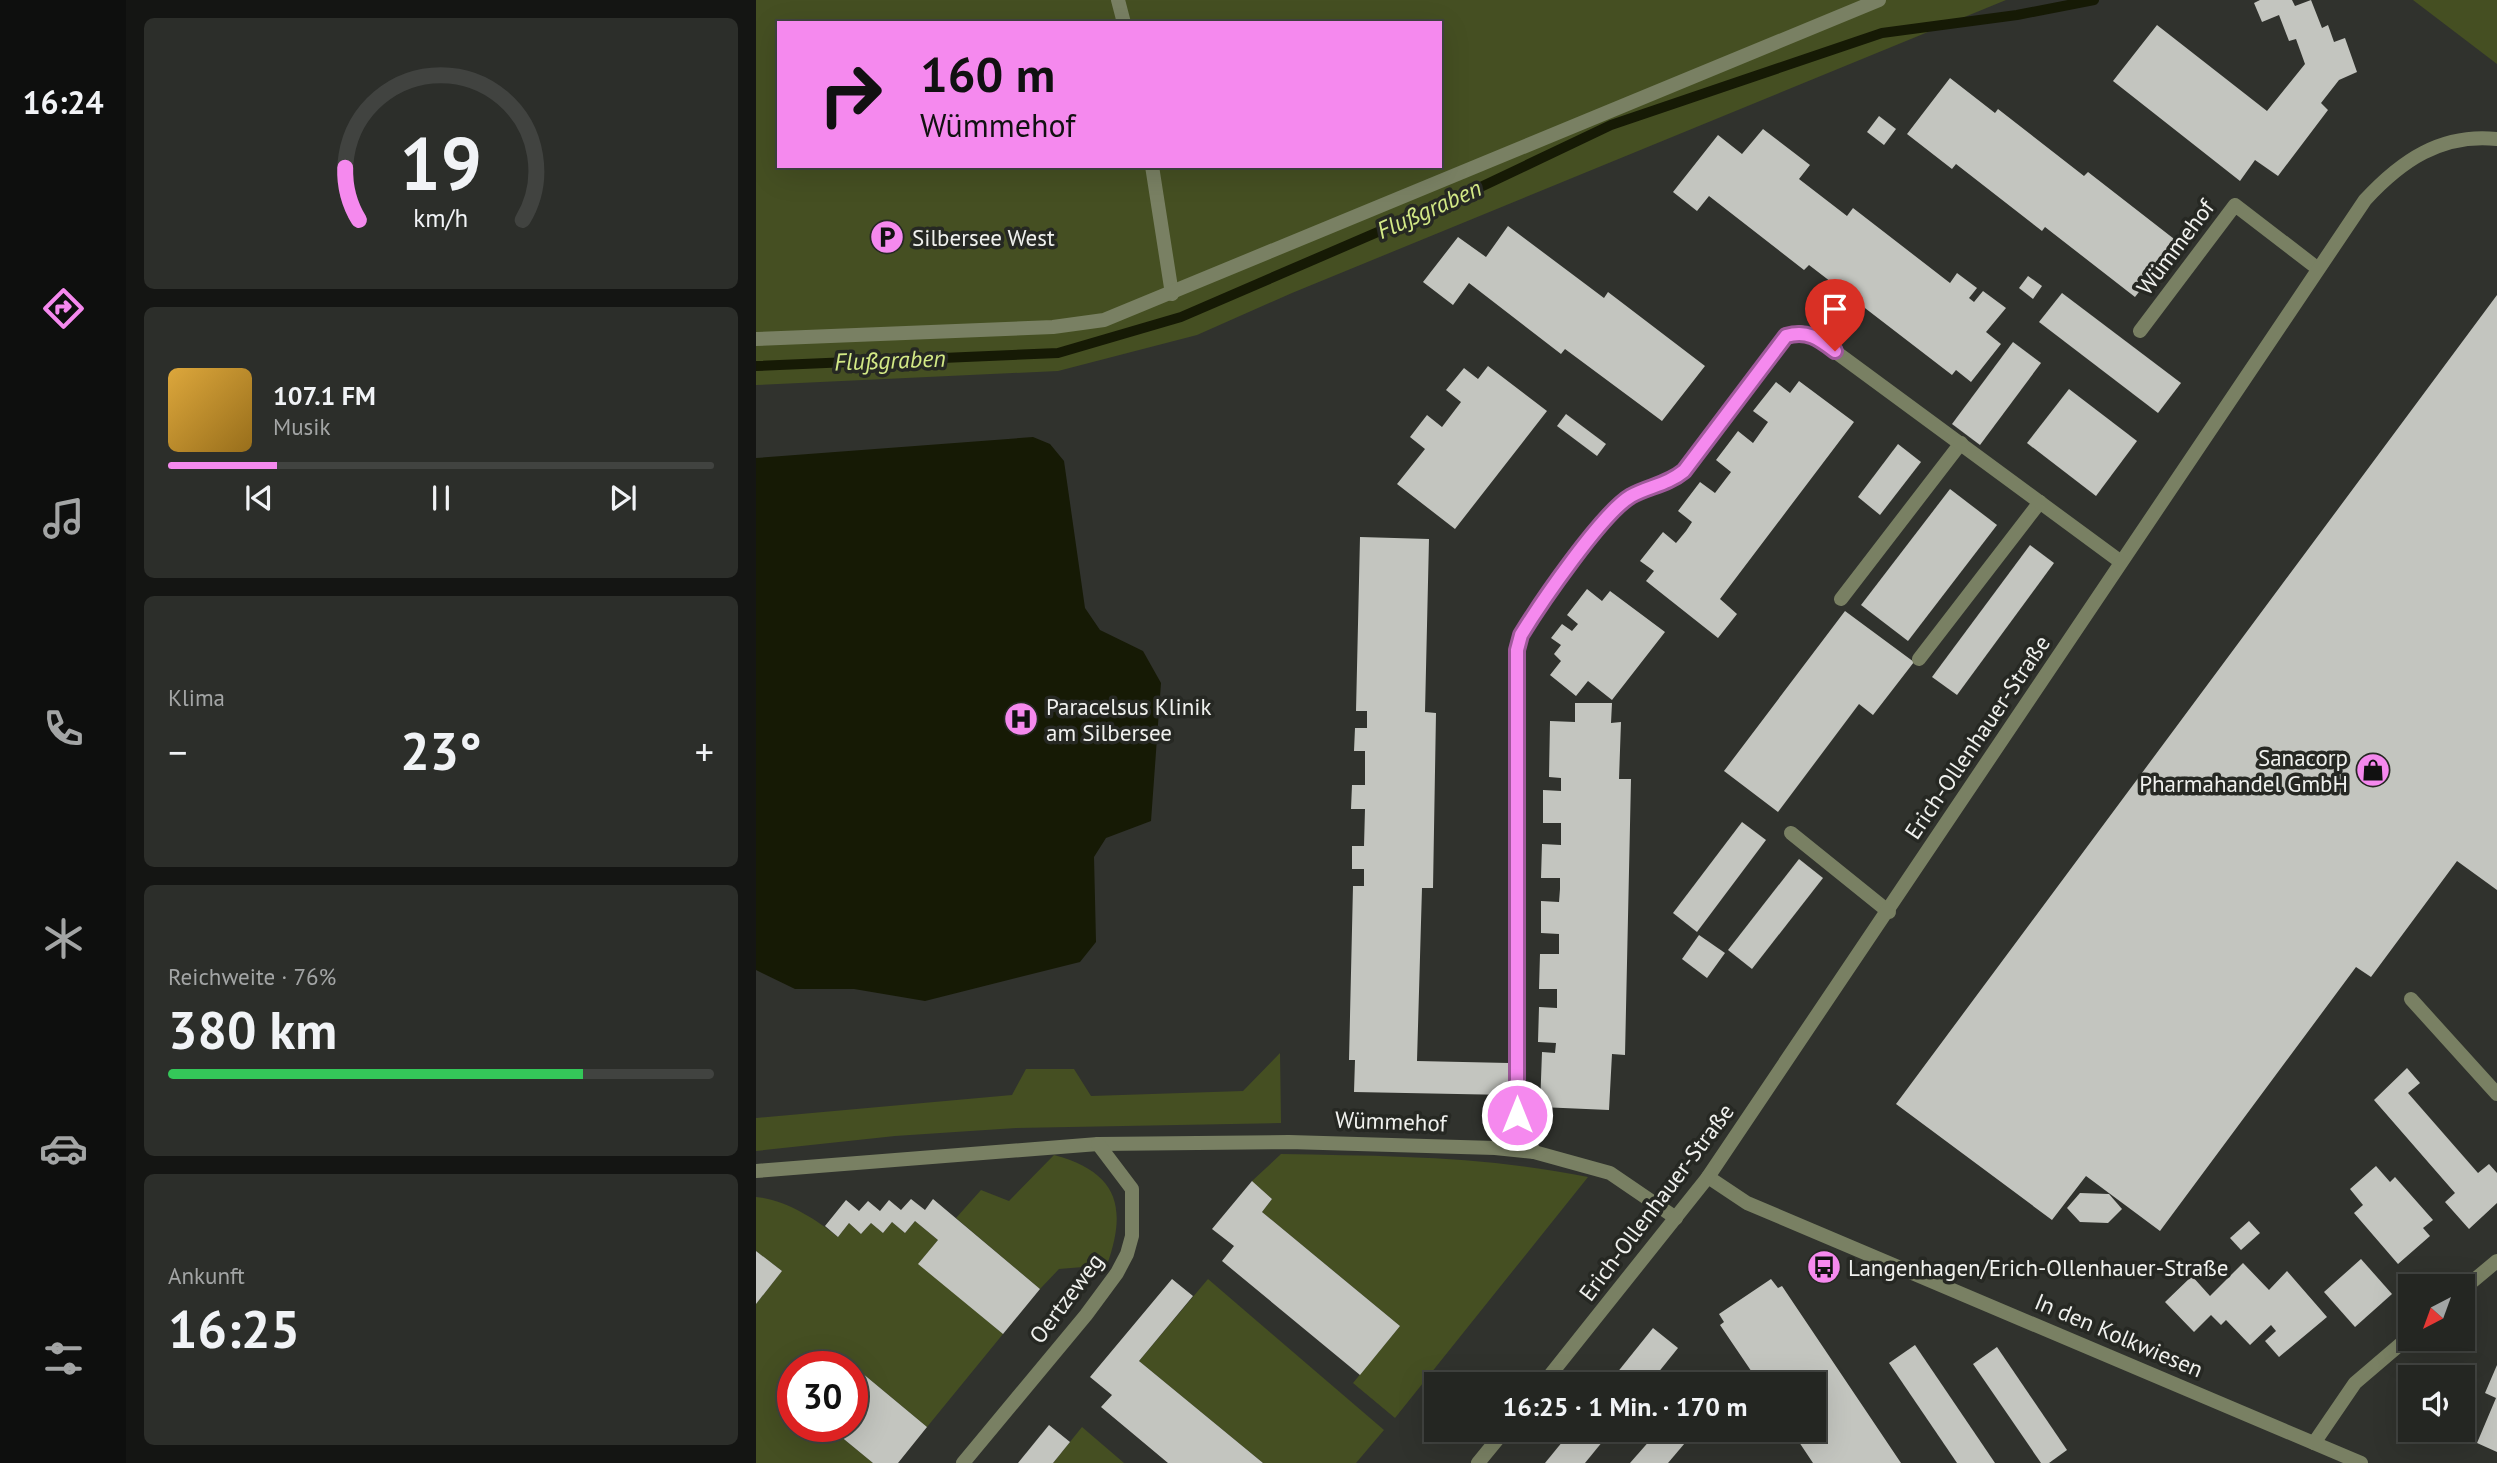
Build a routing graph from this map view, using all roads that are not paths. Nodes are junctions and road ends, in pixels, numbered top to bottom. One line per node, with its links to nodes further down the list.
1 (1118, 0): 3 (street)
2 (1879, 0): 7 (street)
3 (1123, 21)
4 (2497, 139): 6 (street, Erich-Ollenhauer-Straße)
5 (1152, 168): 7 (street)
6 (2317, 268): 8 (street, Wümmehof); 12 (street, Erich-Ollenhauer-Straße)
7 (1172, 294): 9 (street)
8 (2140, 331)
9 (756, 339)
10 (1961, 443): 11 (street); 13 (street); 20 (street)
11 (2040, 502): 12 (street); 14 (street)
12 (2121, 562): 16 (street, Erich-Ollenhauer-Straße)
13 (1840, 598)
14 (1919, 659)
15 (1791, 833): 16 (street)
16 (1889, 912): 22 (street, Erich-Ollenhauer-Straße)
17 (2411, 999): 18 (street)
18 (2497, 1094)
19 (1098, 1144): 20 (street, Wümmehof); 21 (street); 30 (street, Oertzeweg)
20 (1534, 1152): 23 (street, Wümmehof)
21 (756, 1171)
22 (1708, 1177): 23 (street, Erich-Ollenhauer-Straße); 29 (street, In den Kolkwiesen)
23 (1676, 1218): 27 (street, Erich-Ollenhauer-Straße)
24 (2497, 1261): 25 (street)
25 (2475, 1279)
26 (2398, 1346): 29 (street)
27 (1553, 1372)
28 (1495, 1442): 31 (street)
29 (2314, 1443): 32 (street, In den Kolkwiesen)
30 (963, 1463)
31 (1478, 1463)
32 (2361, 1463)

